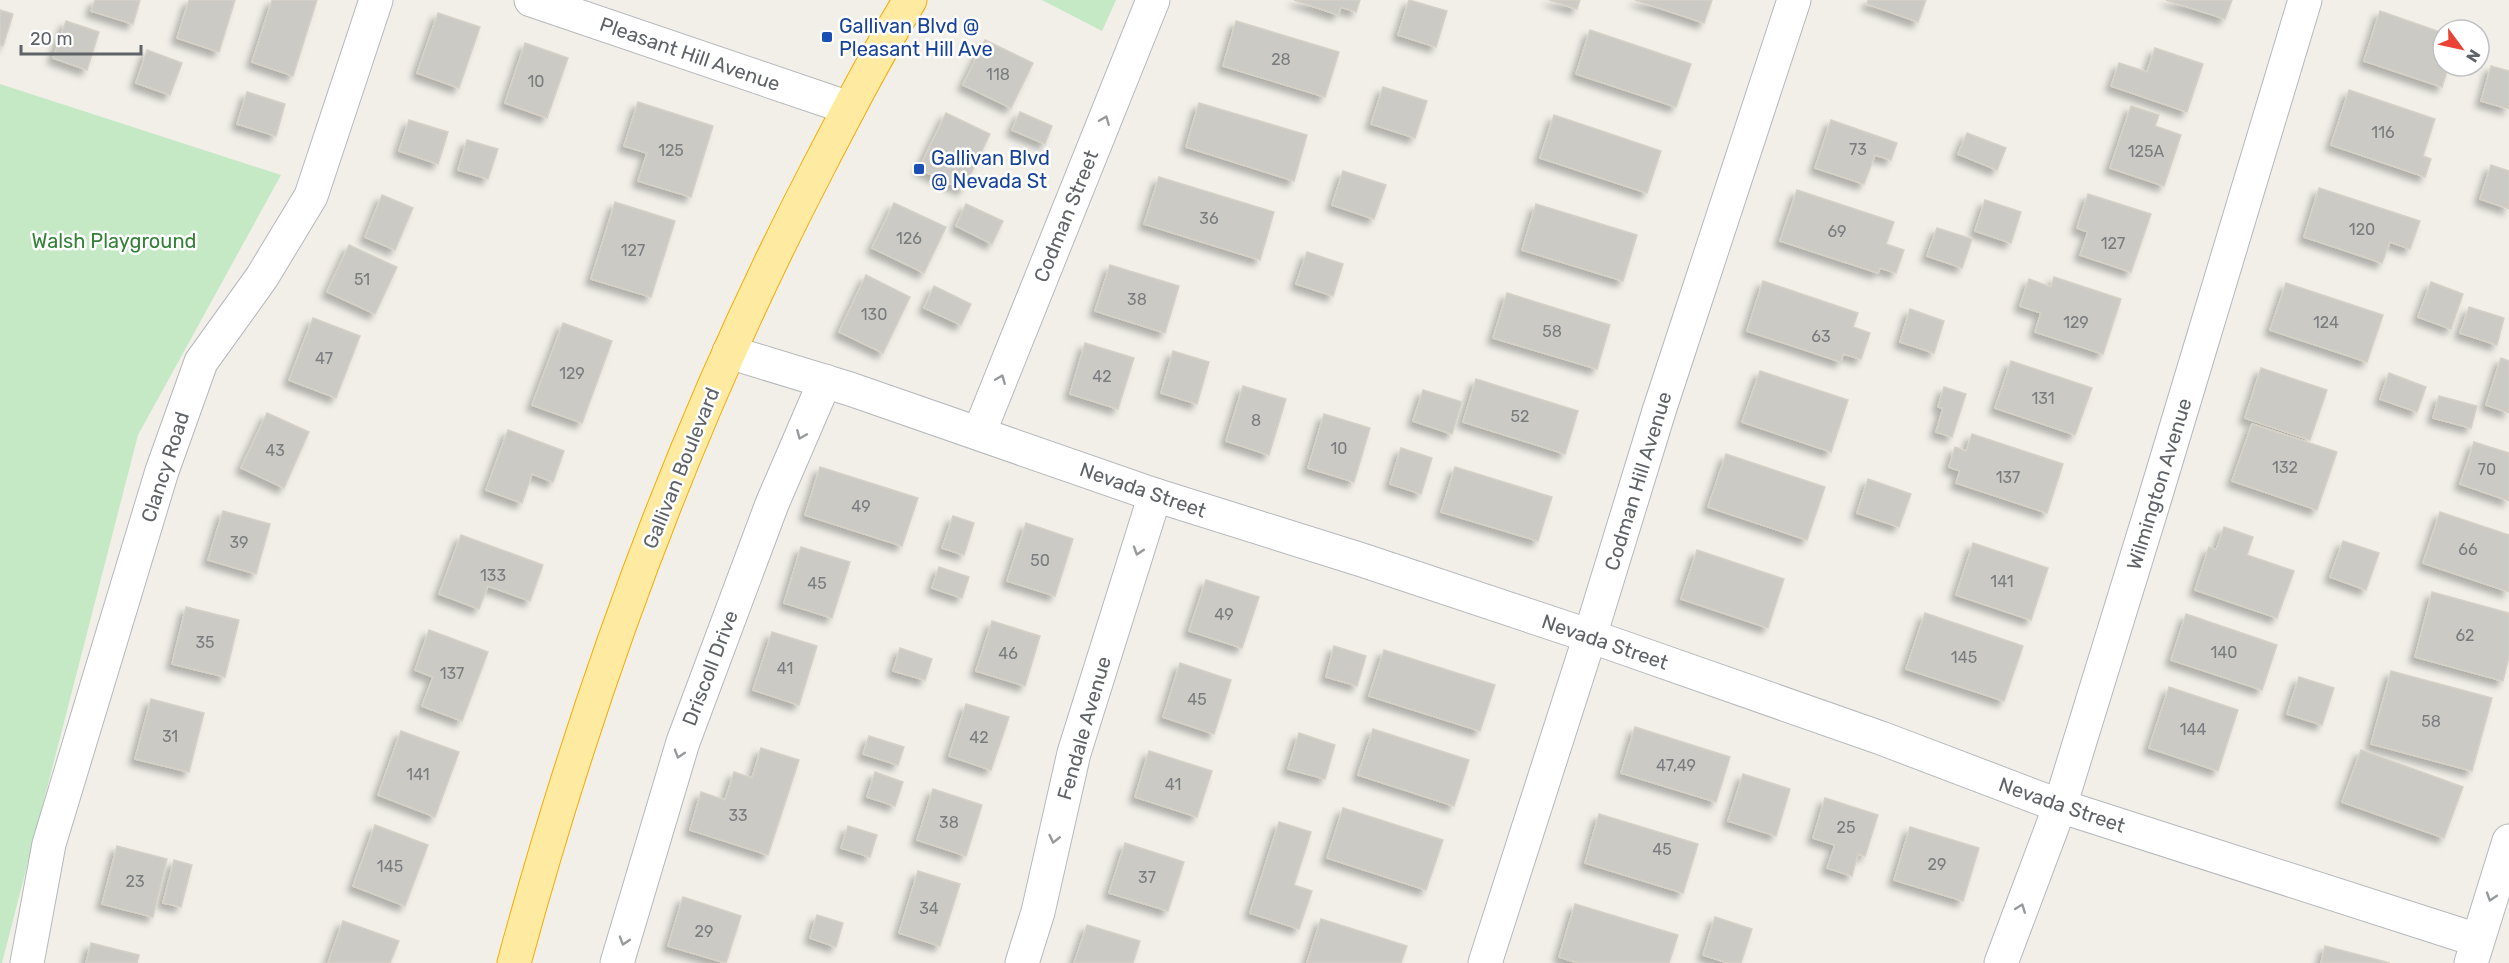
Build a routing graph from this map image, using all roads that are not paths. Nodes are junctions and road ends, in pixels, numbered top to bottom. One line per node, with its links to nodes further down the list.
1 (376, 0): 16 (street, Clancy Road)
2 (531, 0): 7 (street, Pleasant Hill Avenue)
3 (910, 0): 7 (highway, Gallivan Boulevard)
4 (1153, 0): 10 (street, Codman Street, one-way to 4)
5 (1794, 0): 12 (street, Codman Hill Avenue)
6 (2305, 0): 13 (street, Wilmington Avenue)
7 (849, 108): 8 (highway, Gallivan Boulevard)
8 (729, 352): 9 (street, Nevada Street); 17 (highway, Gallivan Boulevard)
9 (825, 381): 10 (street, Nevada Street); 18 (street, Driscoll Drive, one-way to 18)
10 (979, 433): 11 (street, Nevada Street)
11 (1155, 495): 12 (street, Nevada Street); 19 (street, Fendale Avenue, one-way to 19)
12 (1590, 636): 13 (street, Nevada Street); 20 (street, Codman Hill Avenue)
13 (2060, 806): 15 (street, Nevada Street); 21 (street, Wilmington Avenue, one-way to 13)
14 (2509, 842): 15 (street, one-way to 15)
15 (2474, 952)
16 (27, 963)
17 (514, 963)
18 (617, 963)
19 (1022, 963)
20 (1485, 963)
21 (2001, 963)

